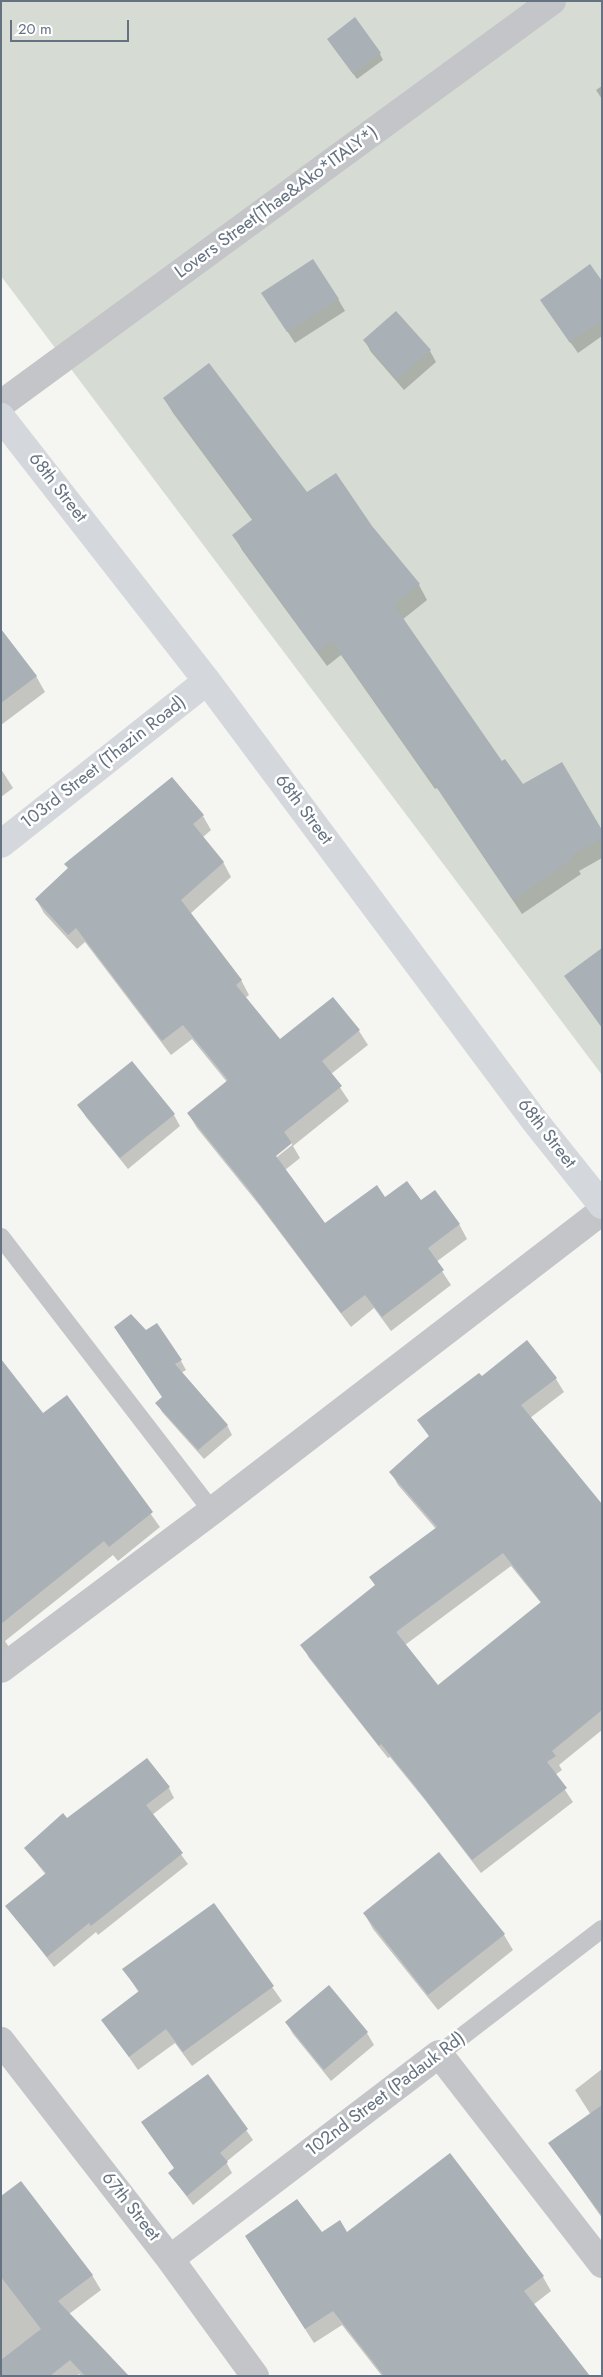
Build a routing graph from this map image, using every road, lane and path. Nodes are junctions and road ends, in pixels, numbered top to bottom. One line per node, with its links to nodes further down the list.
1 (552, 1): 2 (street, Lovers Street(Thae&Ako*ITALY*))
2 (1, 404)
3 (1, 417): 4 (main road, 68th Street)
4 (207, 682): 5 (main road, 103rd Street (Thazin Road)); 6 (main road, 68th Street)
5 (1, 844)
6 (602, 1205)
7 (602, 1211): 9 (street)
8 (1, 1237): 9 (lane)
9 (212, 1511): 10 (street)
10 (1, 1669)
11 (602, 1929): 13 (lane, 102nd Street (Padauk Rd))
12 (1, 2041): 14 (street, 67th Street)
13 (440, 2054): 14 (street, 102nd Street (Padauk Rd)); 15 (street)
14 (170, 2259): 16 (street, 67th Street)
15 (602, 2264)
16 (255, 2376)

